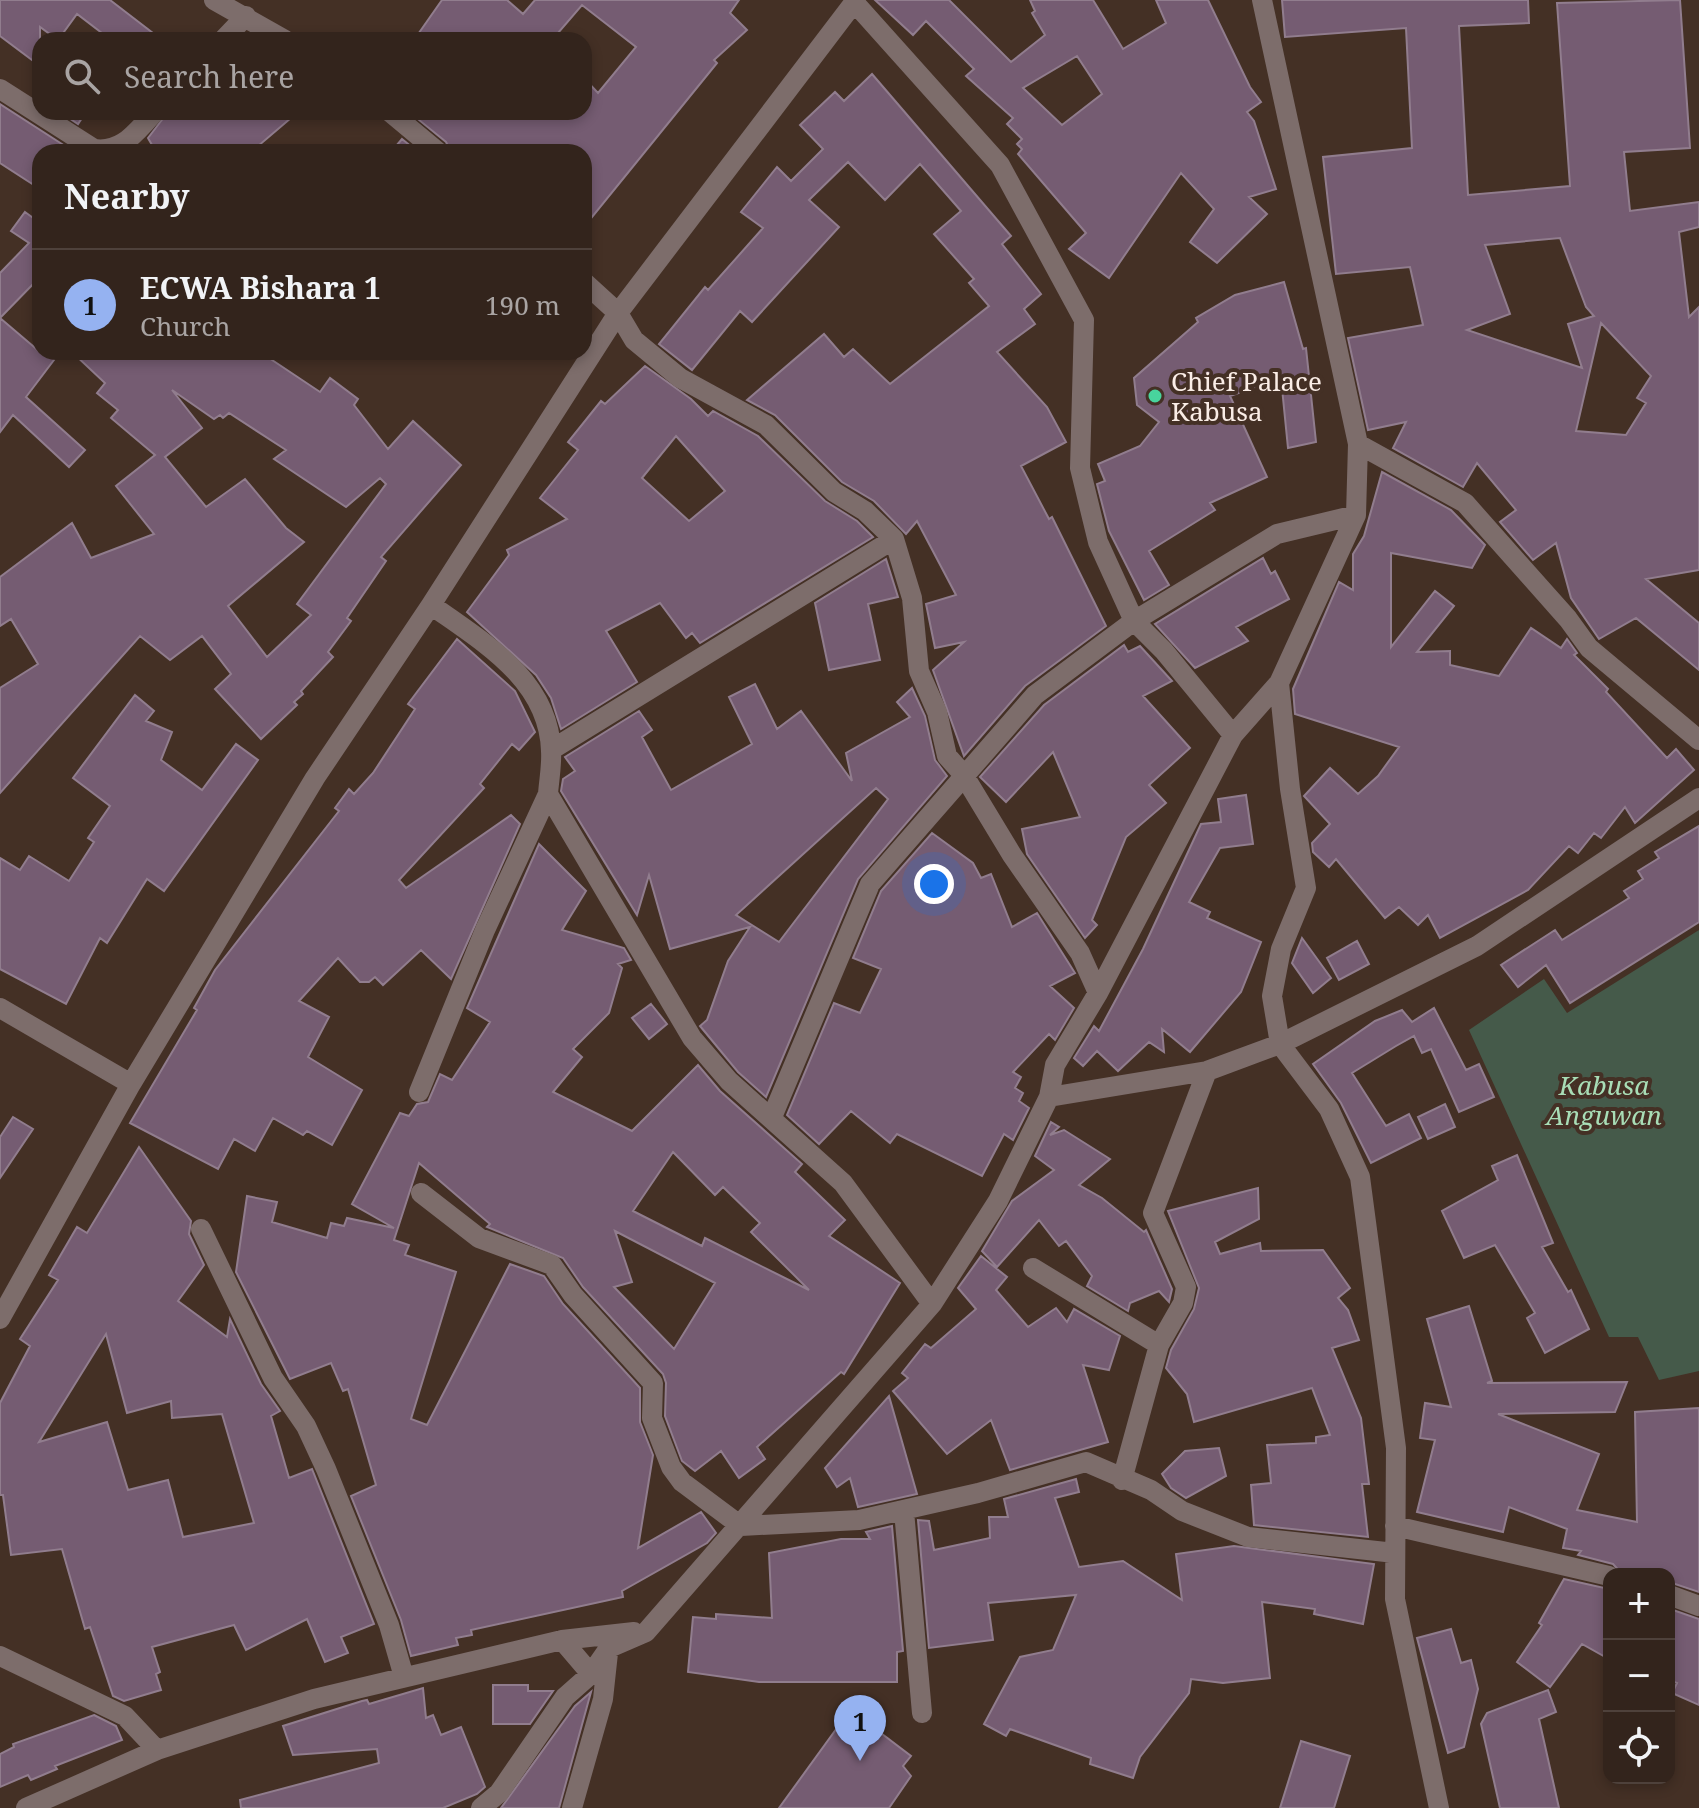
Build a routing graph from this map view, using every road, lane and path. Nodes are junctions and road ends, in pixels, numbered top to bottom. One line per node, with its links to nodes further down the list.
1 (214, 0): 4 (street)
2 (1262, 0): 19 (street)
3 (855, 1): 16 (street); 23 (street)
4 (246, 16): 5 (street); 6 (street)
5 (231, 32)
6 (272, 32)
7 (0, 89): 8 (street)
8 (32, 109)
9 (49, 120): 12 (street)
10 (147, 120): 13 (street)
11 (400, 120): 14 (street)
12 (86, 144)
13 (122, 144)
14 (428, 144)
15 (592, 289): 16 (street)
16 (618, 313): 17 (street); 21 (street)
17 (592, 354)
18 (588, 360): 22 (street)
19 (1358, 444): 20 (street); 26 (street)
20 (1356, 515): 23 (street); 24 (street)
21 (894, 539): 27 (street); 28 (street)
22 (431, 605): 27 (street); 35 (street)
23 (1134, 621): 25 (street); 28 (street)
24 (1279, 683): 25 (street); 33 (street)
25 (1233, 735): 31 (street)
26 (1699, 740)
27 (551, 750): 29 (street)
28 (963, 774): 31 (street); 38 (street)
29 (548, 794): 36 (street); 38 (street)
30 (1699, 798): 33 (street)
31 (1098, 993): 37 (street)
32 (0, 1008): 35 (street)
33 (1280, 1044): 34 (street); 49 (street)
34 (1207, 1071): 37 (street); 45 (street)
35 (131, 1084): 42 (street)
36 (419, 1092)
37 (1049, 1097): 43 (street)
38 (772, 1117): 43 (street)
39 (421, 1193): 48 (street)
40 (201, 1229): 59 (street)
41 (1033, 1268): 45 (street)
42 (8, 1288): 44 (street)
43 (932, 1304): 48 (street)
44 (0, 1319)
45 (1159, 1345): 46 (street)
46 (1122, 1480): 47 (street); 50 (street)
47 (904, 1511): 48 (street); 60 (street)
48 (741, 1526): 54 (street)
49 (1395, 1526): 50 (street); 51 (street)
50 (1395, 1553): 65 (street)
51 (1603, 1575)
52 (1675, 1597): 53 (street)
53 (1699, 1606)
54 (646, 1632): 55 (street); 56 (street)
55 (562, 1640): 58 (street); 59 (street)
56 (609, 1648): 58 (street); 64 (street)
57 (0, 1656): 61 (street)
58 (591, 1674): 63 (street)
59 (404, 1677): 61 (street)
60 (922, 1713)
61 (157, 1750): 62 (street)
62 (26, 1808)
63 (481, 1808)
64 (572, 1808)
65 (1439, 1808)

